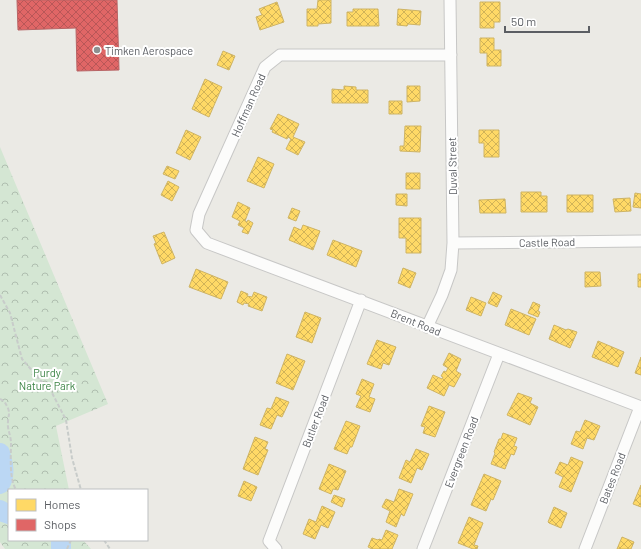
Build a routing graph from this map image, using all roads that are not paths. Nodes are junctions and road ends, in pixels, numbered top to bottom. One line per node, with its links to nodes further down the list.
1 (450, 0): 2 (street, Duval Street)
2 (451, 55): 3 (street, Hoffman Road); 5 (street, Duval Street)
3 (196, 230): 6 (street, Brent Road)
4 (641, 241): 5 (street, Castle Road)
5 (453, 243): 7 (street, Duval Street)
6 (361, 300): 7 (street, Brent Road); 10 (street, Butler Road)
7 (428, 327): 8 (street, Brent Road)
8 (499, 354): 9 (street, Brent Road); 11 (street, Evergreen Road)
9 (640, 407): 12 (street, Bates Road)
10 (273, 545)
11 (423, 549)
12 (585, 549)

